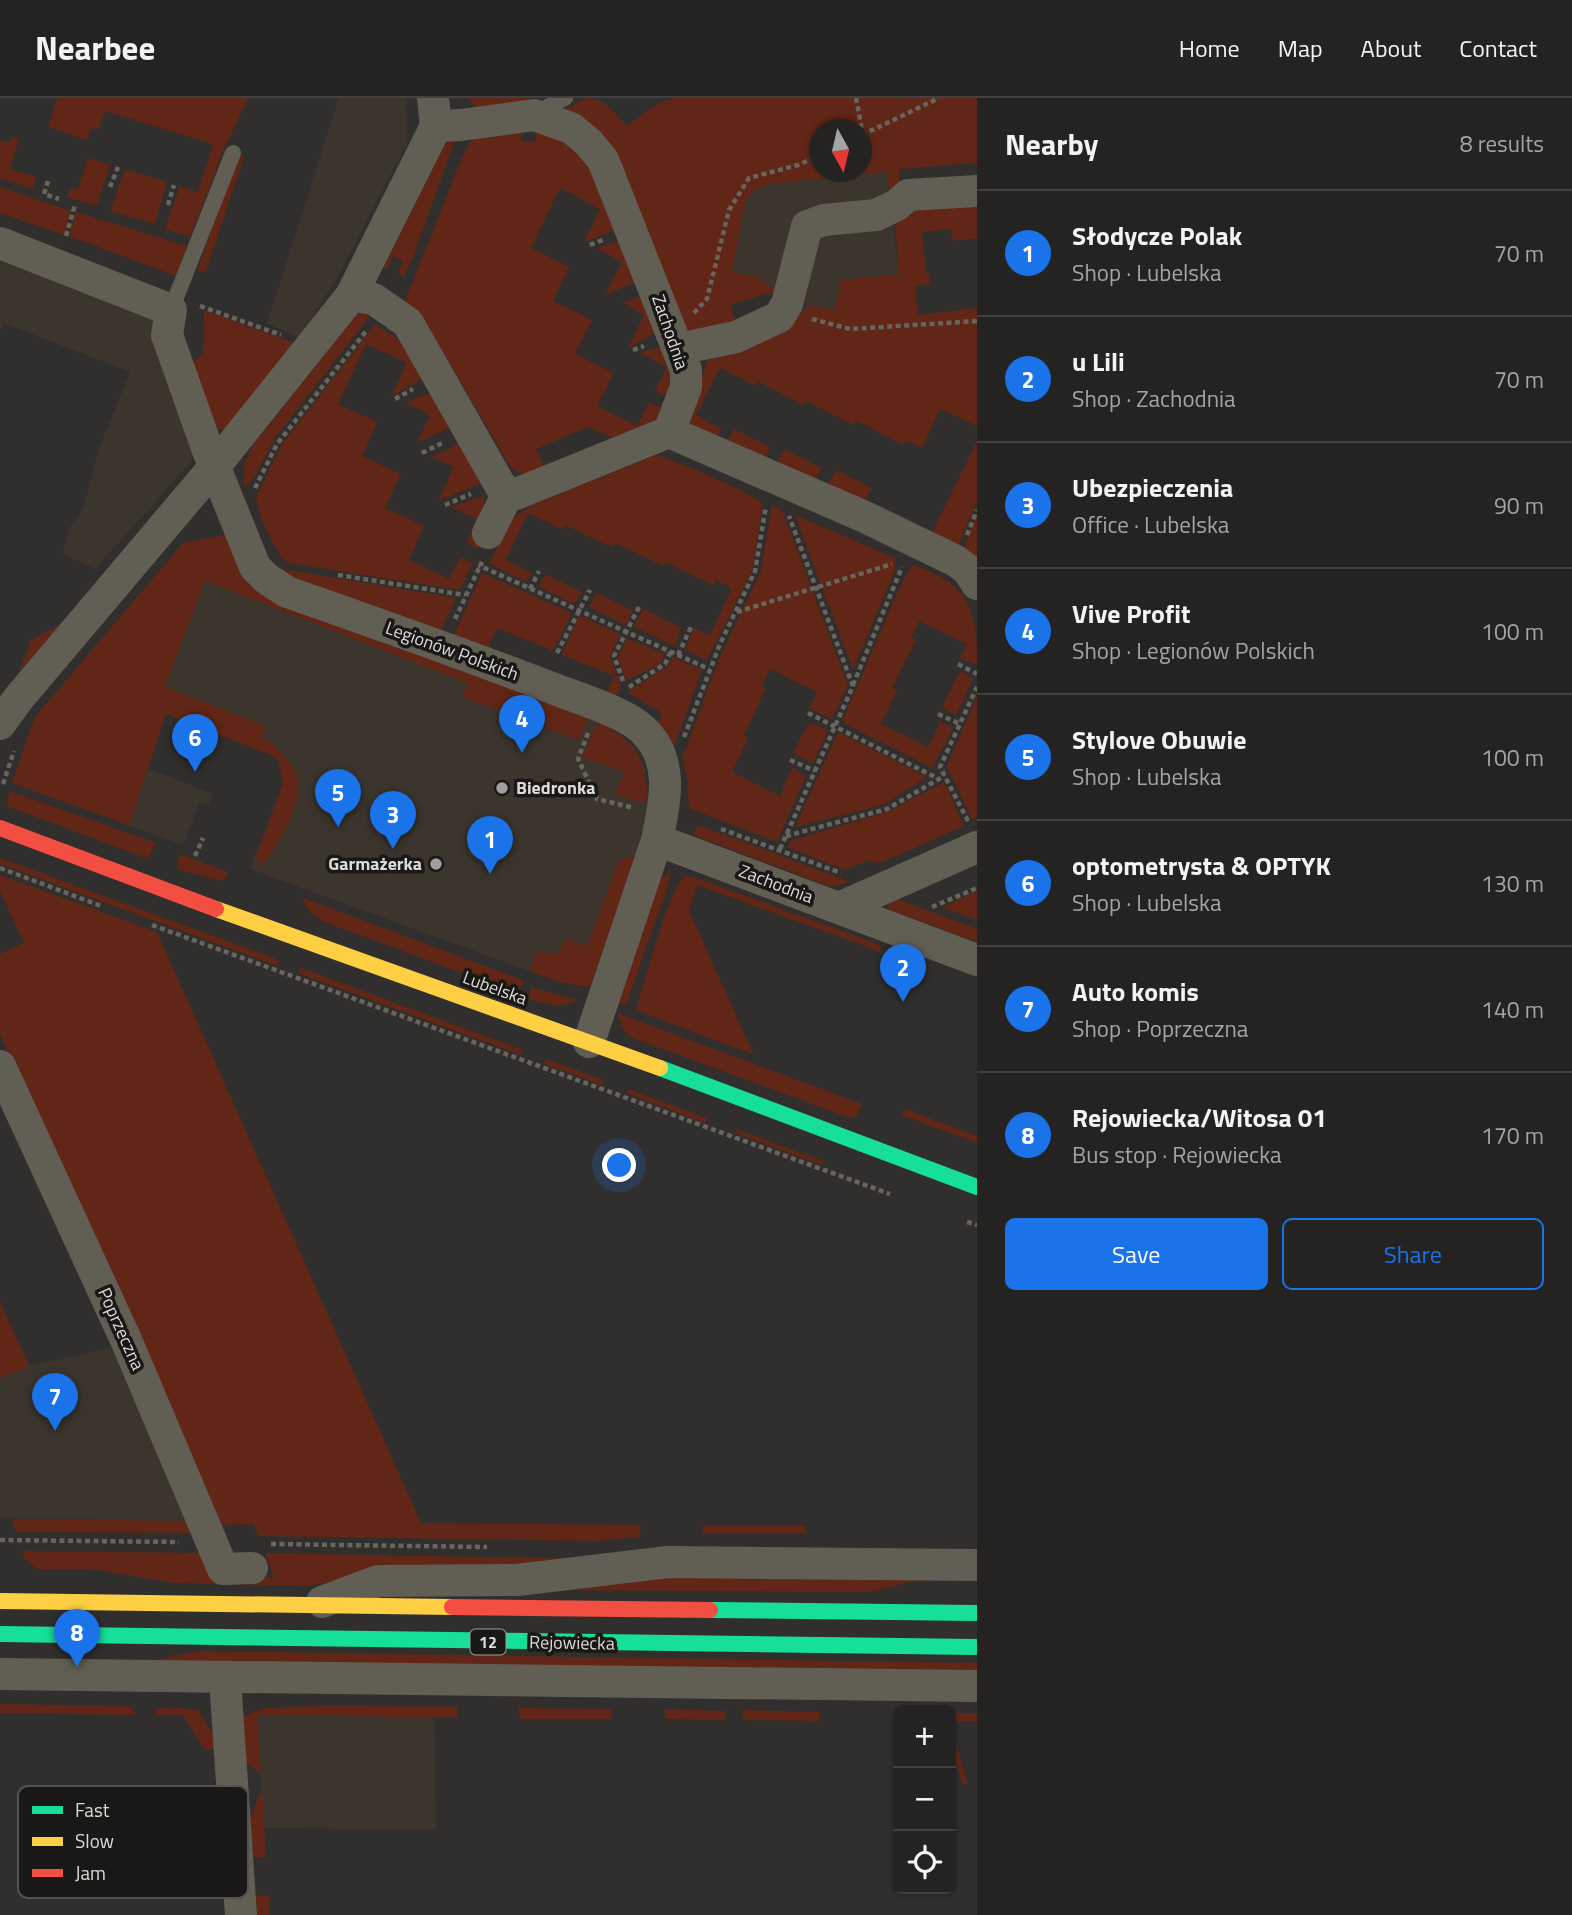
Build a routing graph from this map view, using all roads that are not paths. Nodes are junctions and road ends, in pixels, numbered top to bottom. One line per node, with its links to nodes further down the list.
1 (565, 98): 3 (lane)
2 (435, 112): 3 (street, Zachodnia); 7 (street)
3 (534, 115): 9 (street, Zachodnia)
4 (233, 153): 8 (lane)
5 (977, 191): 9 (street)
6 (0, 243): 8 (street)
7 (351, 296): 11 (street); 12 (street)
8 (174, 303): 11 (street, Legionów Polskich)
9 (676, 341): 10 (street, Zachodnia)
10 (669, 432): 12 (street); 14 (street)
11 (215, 467): 15 (street); 18 (street, Legionów Polskich)
12 (508, 492): 13 (street)
13 (486, 546)
14 (977, 584)
15 (6, 702)
16 (0, 828): 21 (main road, Lubelska)
17 (973, 836): 19 (street)
18 (657, 840): 19 (street, Zachodnia); 21 (street)
19 (839, 908): 20 (street, Zachodnia)
20 (977, 960)
21 (589, 1042): 23 (main road, Lubelska)
22 (0, 1066): 24 (street, Poprzeczna)
23 (977, 1187)
24 (259, 1556)
25 (977, 1565): 27 (street, Rejowiecka)
26 (0, 1601): 27 (main road, Rejowiecka / 12)
27 (317, 1604): 28 (main road, Rejowiecka / 12)
28 (977, 1613)
29 (0, 1634): 30 (main road, Rejowiecka / 12)
30 (977, 1647)
31 (0, 1674): 32 (street)
32 (225, 1679): 33 (street); 34 (street)
33 (977, 1686)
34 (232, 1786)

